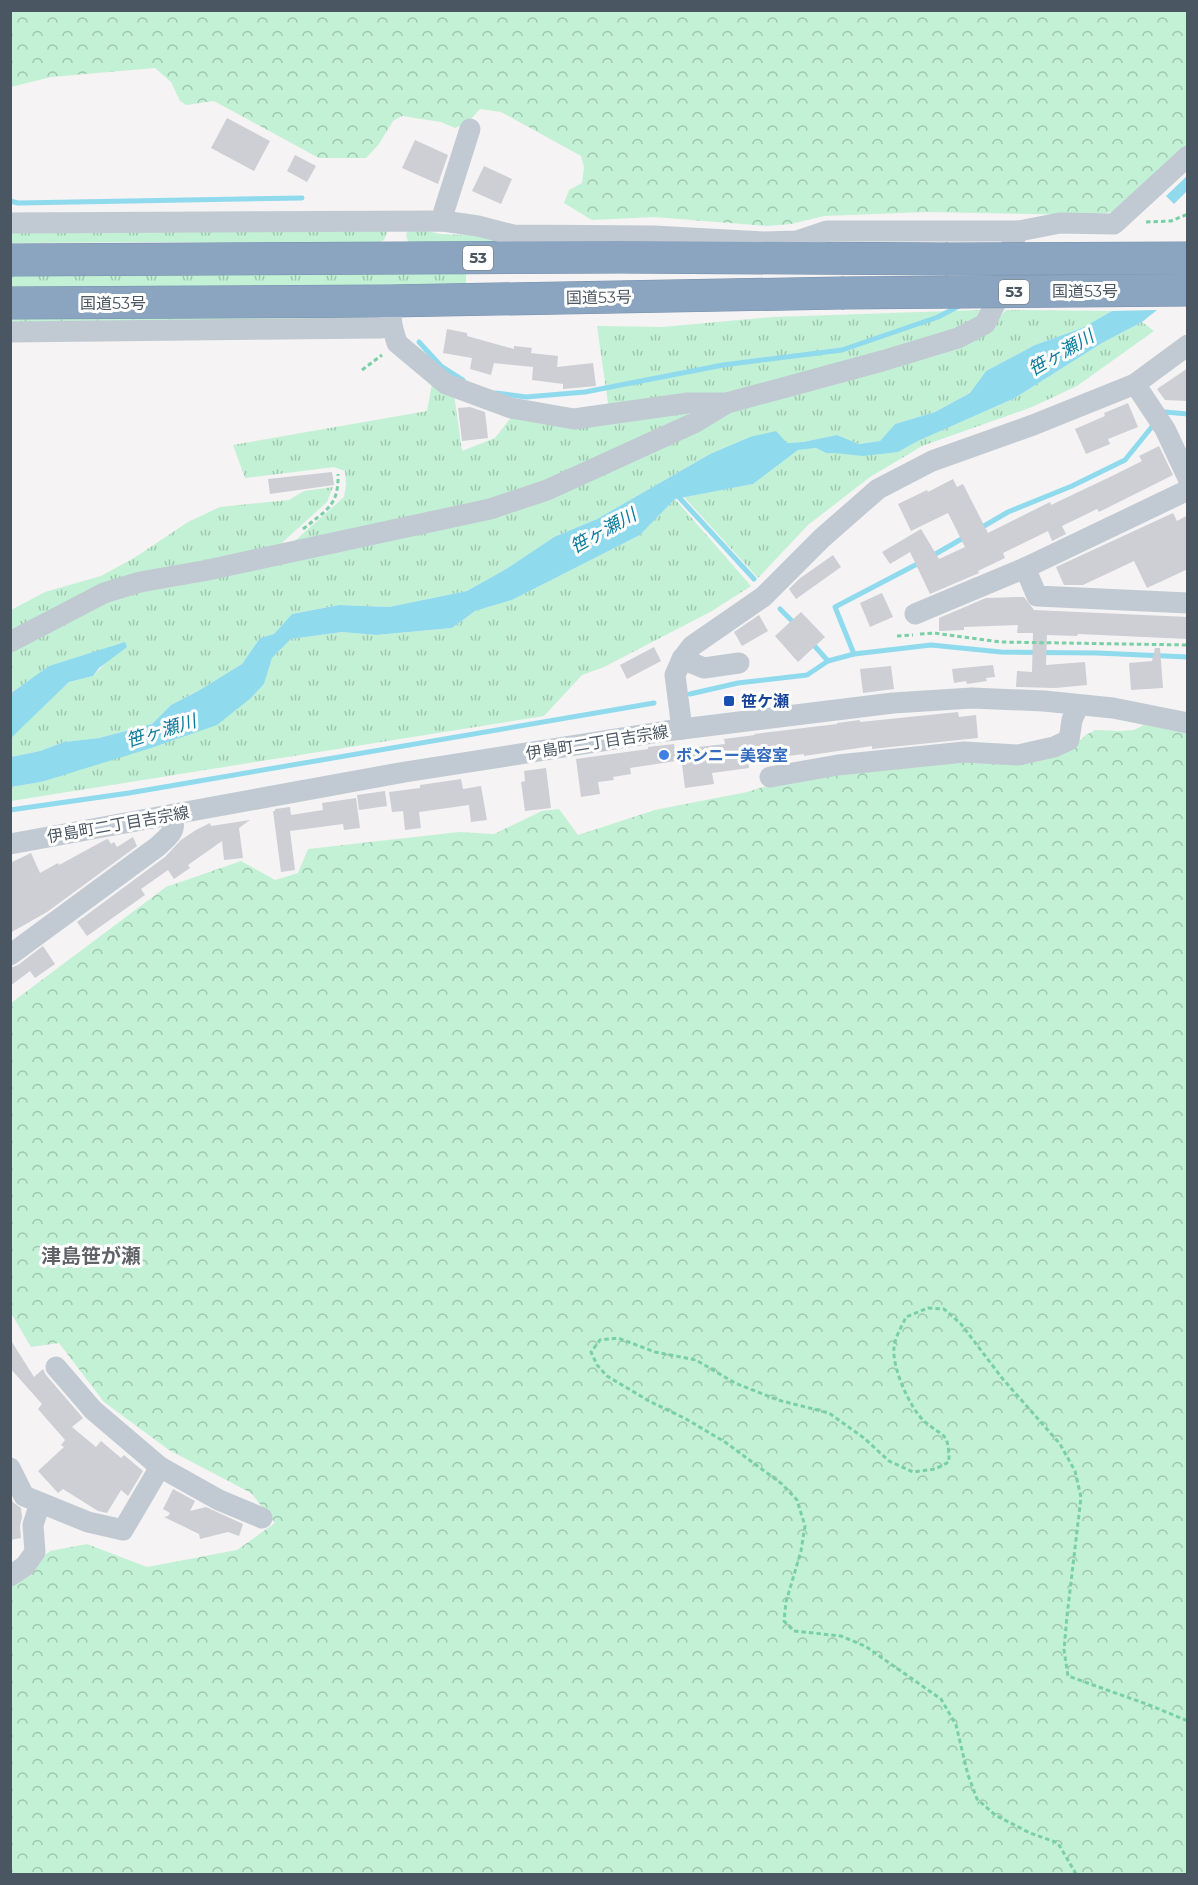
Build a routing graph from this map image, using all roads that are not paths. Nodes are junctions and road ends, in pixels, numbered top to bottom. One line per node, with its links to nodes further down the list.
1 (470, 129): 4 (street)
2 (1188, 156): 6 (street)
3 (400, 221): 4 (street); 5 (street); 8 (street)
4 (443, 221): 6 (street)
5 (10, 223)
6 (1019, 231): 16 (street)
7 (1188, 258): 8 (highway, 国道53号 / 53, bridge)
8 (401, 259): 9 (highway, 国道53号 / 53)
9 (10, 260)
10 (1188, 290): 12 (highway, 国道53号 / 53, bridge)
11 (10, 303): 12 (highway, 国道53号 / 53)
12 (393, 323): 13 (street); 16 (street)
13 (10, 332)
14 (1188, 345): 15 (street)
15 (1136, 384): 17 (street); 23 (street)
16 (727, 403): 22 (street)
17 (1188, 478)
18 (1188, 490): 19 (street)
19 (1025, 568): 20 (street); 21 (street)
20 (1188, 603)
21 (915, 614)
22 (10, 642)
23 (682, 659): 24 (street); 27 (street)
24 (739, 663)
25 (1078, 706): 26 (street, 伊島町二丁目吉宗線); 27 (street, 伊島町二丁目吉宗線); 28 (street)
26 (1188, 723)
27 (682, 729): 29 (street, 伊島町二丁目吉宗線)
28 (770, 777)
29 (173, 814): 30 (street, 伊島町二丁目吉宗線); 31 (street)
30 (10, 844)
31 (10, 955)
32 (56, 1367): 33 (street)
33 (160, 1467): 35 (street); 36 (street)
34 (10, 1468): 35 (street)
35 (40, 1503): 37 (street)
36 (262, 1518)
37 (10, 1576)

